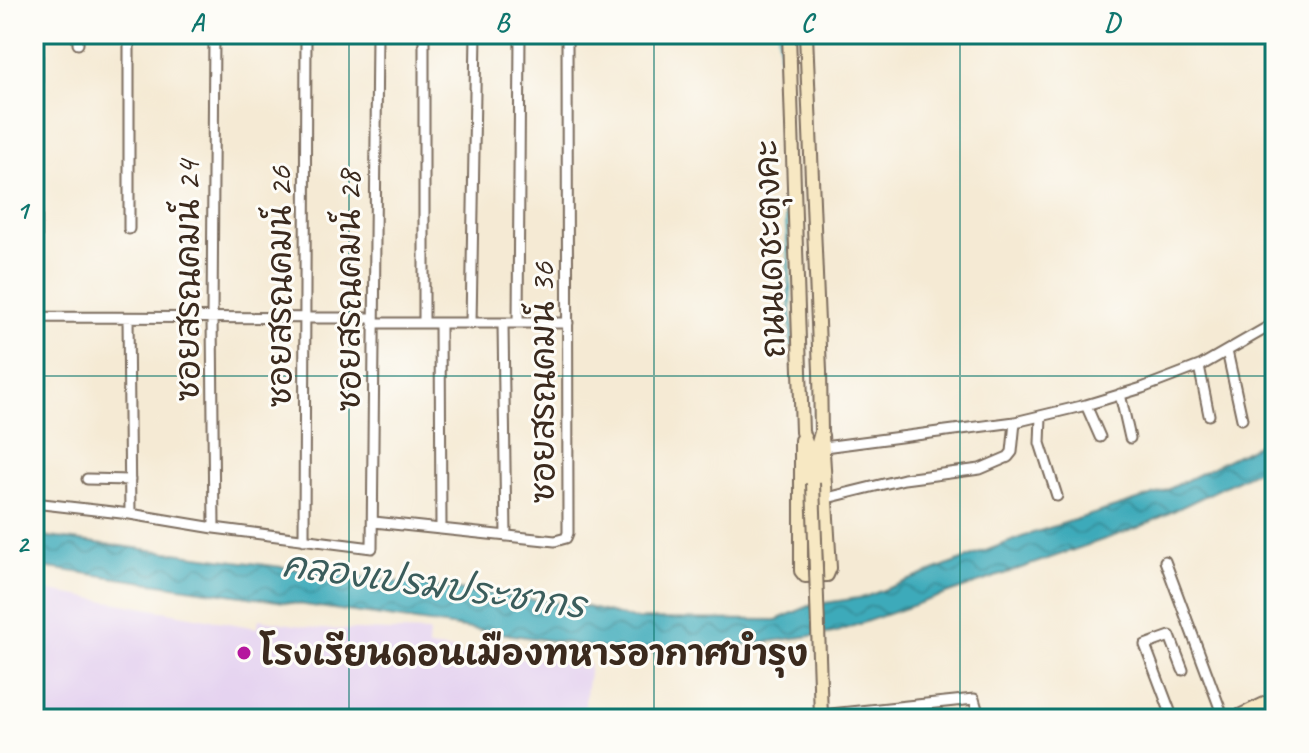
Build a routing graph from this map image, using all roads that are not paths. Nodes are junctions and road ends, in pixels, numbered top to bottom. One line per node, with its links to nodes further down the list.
1 (37, 34): 12 (street)
2 (129, 34): 14 (street)
3 (214, 34): 18 (street, ซอยสรณคมน์ 24)
4 (306, 34): 19 (street, ซอยสรณคมน์ 26)
5 (377, 34): 20 (street, ซอยสรณคมน์ 28)
6 (424, 34): 21 (street)
7 (476, 34): 26 (street)
8 (520, 34): 23 (street)
9 (567, 34): 24 (street, ซอยสรณคมน์ 36)
10 (789, 34): 37 (street, ถนนเดชะตุงคะ)
11 (806, 34): 38 (street, ถนนเดชะตุงคะ)
12 (36, 54): 13 (street)
13 (36, 140): 15 (street)
14 (129, 229)
15 (36, 230): 16 (street)
16 (35, 317): 17 (street); 31 (street)
17 (128, 318): 18 (street); 44 (street)
18 (212, 318): 19 (street); 50 (street, ซอยสรณคมน์ 24)
19 (305, 318): 20 (street); 53 (street, ซอยสรณคมน์ 26)
20 (373, 320): 21 (street); 49 (street, ซอยสรณคมน์ 28)
21 (424, 323): 22 (street)
22 (440, 323): 26 (street); 51 (street)
23 (518, 323): 24 (street); 27 (street)
24 (568, 323): 52 (street, ซอยสรณคมน์ 36)
25 (1275, 323): 28 (street)
26 (471, 324): 27 (street)
27 (503, 324): 52 (street)
28 (1227, 351): 29 (street); 35 (street)
29 (1199, 366): 30 (street); 33 (street)
30 (1120, 394): 32 (street); 40 (street)
31 (35, 404): 47 (street)
32 (1086, 405): 34 (street); 39 (street)
33 (1209, 415)
34 (1041, 417): 36 (street); 45 (street)
35 (1242, 419)
36 (1015, 422): 41 (street); 46 (street)
37 (802, 432): 42 (street, ถนนเดชะตุงคะ); 46 (street)
38 (821, 432): 41 (street); 42 (street, ถนนเดชะตุงคะ)
39 (1100, 437)
40 (1130, 438)
41 (824, 447): 46 (street)
42 (813, 461): 57 (street, ถนนเดชะตุงคะ, bridge)
43 (87, 479): 44 (street)
44 (130, 480): 48 (street)
45 (1057, 496)
46 (827, 498)
47 (35, 503): 48 (street)
48 (130, 514): 50 (street)
49 (374, 522): 51 (street, ซอยสรณคมน์ 36); 53 (street, ซอยสรณคมน์ 28)
50 (214, 528): 53 (street)
51 (441, 529): 52 (street, ซอยสรณคมน์ 36)
52 (506, 536)
53 (304, 540)
54 (1165, 561): 60 (street)
55 (1183, 670): 59 (street)
56 (1275, 699): 61 (street)
57 (821, 717): 58 (street)
58 (980, 719)
59 (1173, 719)
60 (1224, 719)
61 (1233, 719)

